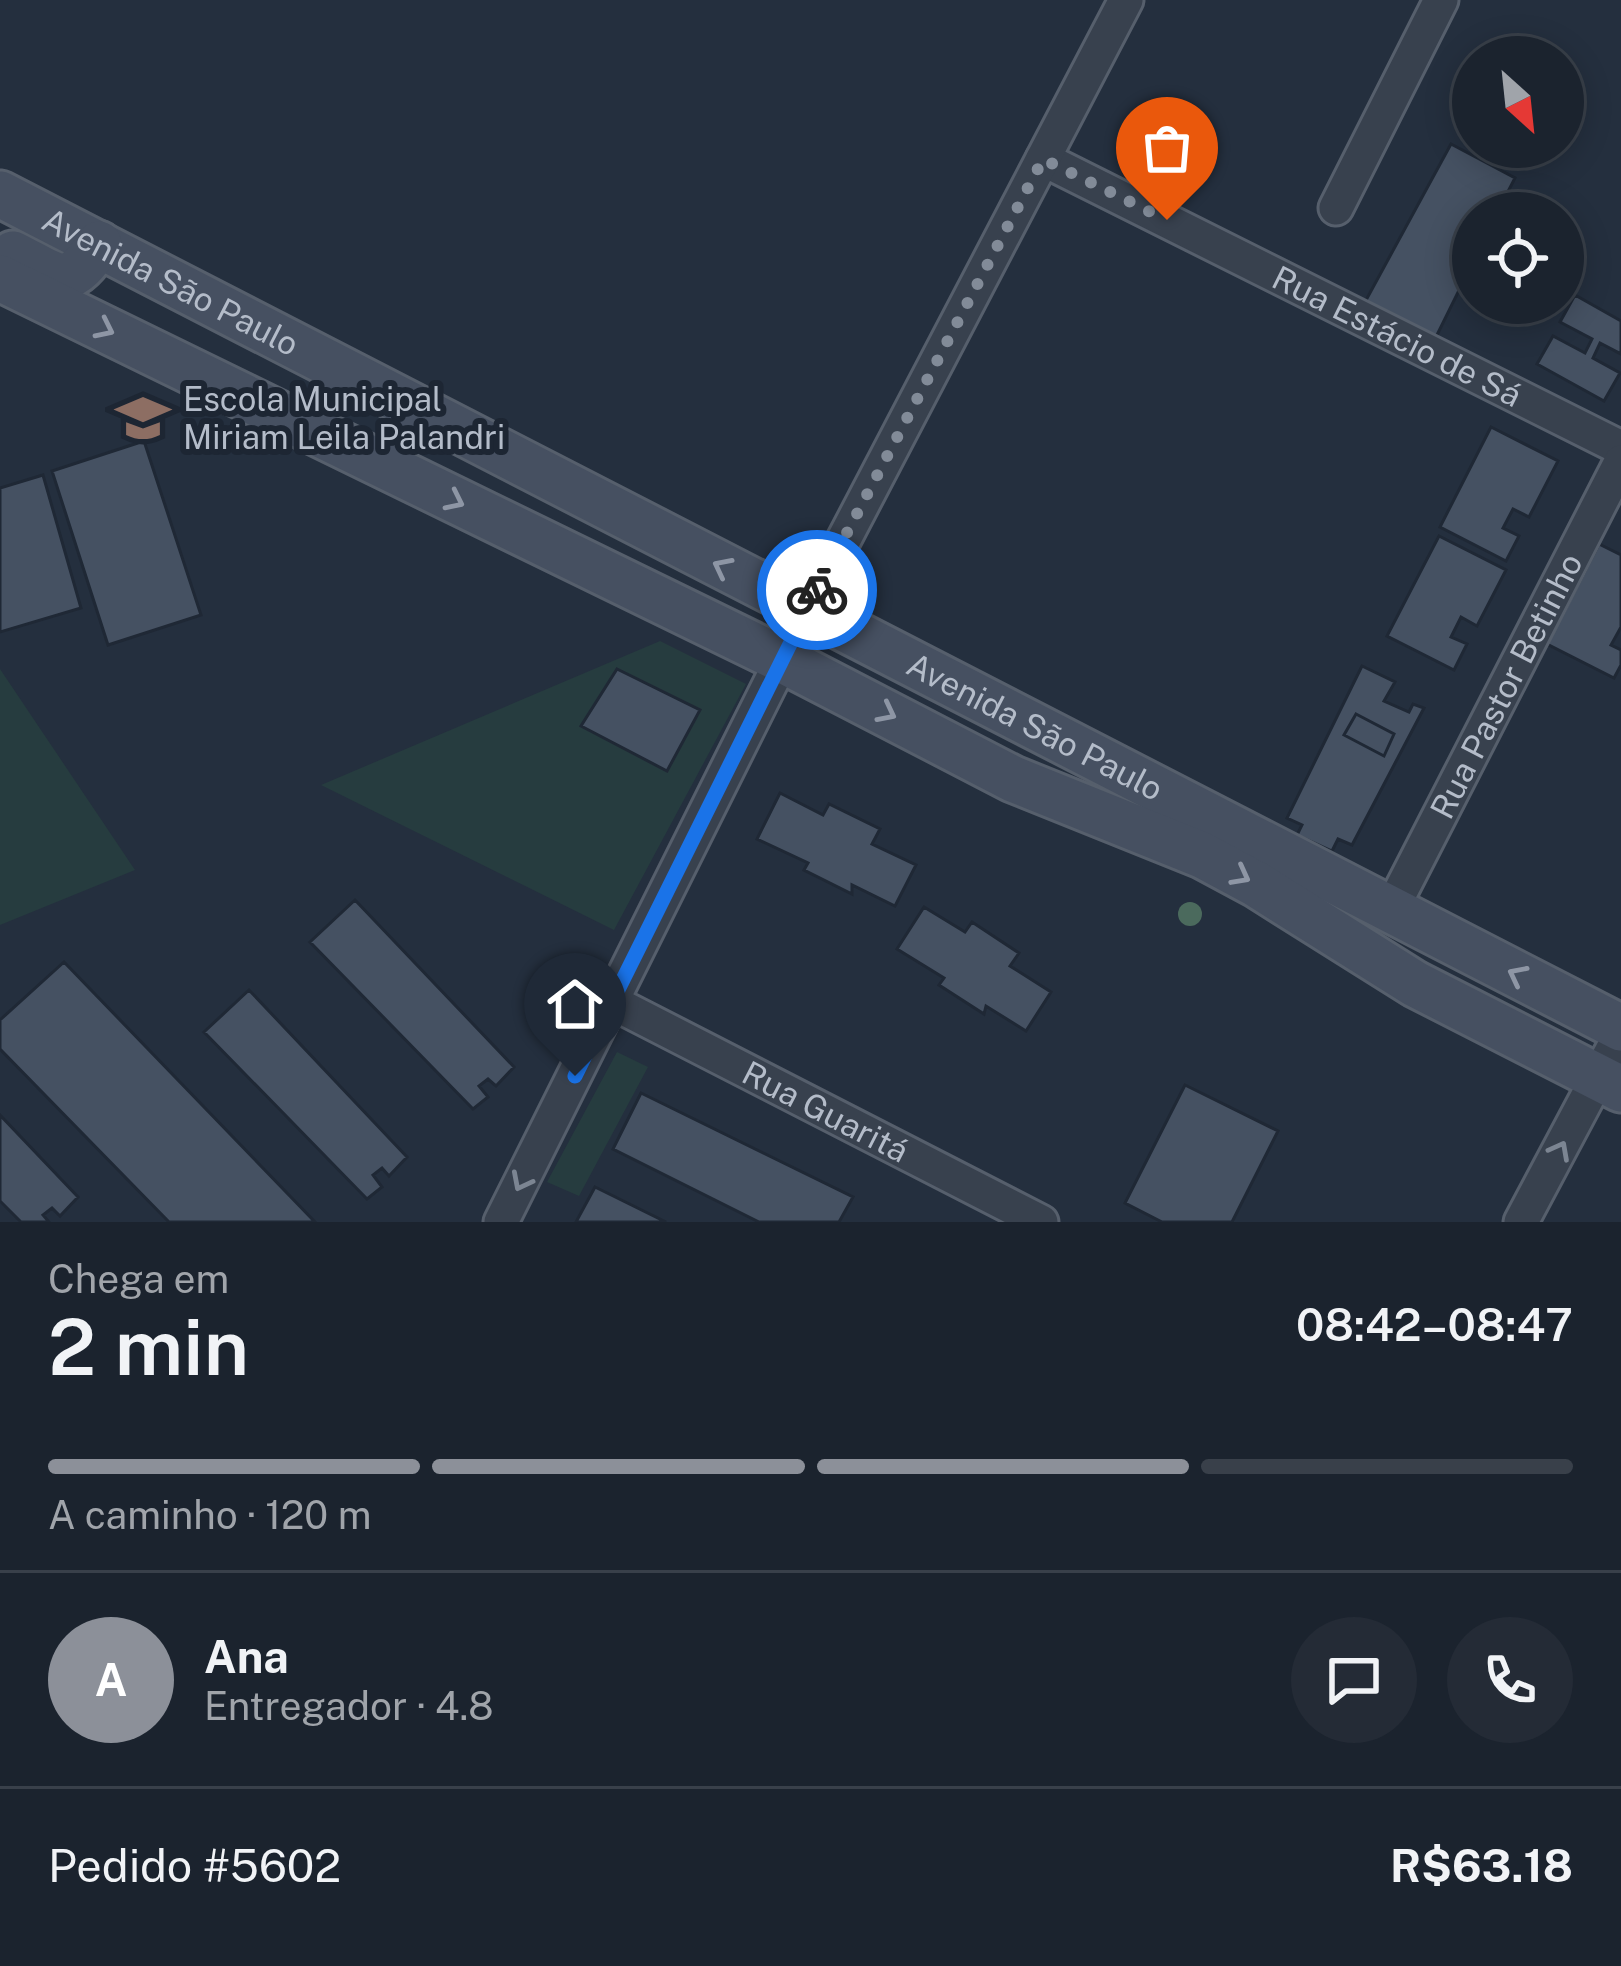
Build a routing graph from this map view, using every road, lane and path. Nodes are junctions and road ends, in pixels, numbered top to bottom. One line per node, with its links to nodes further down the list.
1 (1126, 0): 3 (street)
2 (1441, 0): 5 (street)
3 (1043, 159): 9 (street, Rua Estácio de Sá); 11 (street)
4 (0, 194): 6 (main road, Avenida São Paulo)
5 (1336, 208)
6 (99, 244): 7 (main road); 11 (main road, Avenida São Paulo, one-way to 6)
7 (0, 247)
8 (0, 278): 12 (main road, Avenida São Paulo, one-way to 12)
9 (1621, 448)
10 (1621, 462): 13 (street, Rua Pastor Betinho)
11 (807, 610): 12 (street); 13 (main road, Avenida São Paulo)
12 (783, 660): 14 (street); 16 (main road, Avenida São Paulo, one-way to 16)
13 (1391, 910): 15 (main road, Avenida São Paulo, one-way to 13)
14 (612, 1003): 17 (street, one-way to 17); 18 (street, Rua Guaritá)
15 (1621, 1031): 16 (street)
16 (1610, 1083): 19 (street, one-way to 16)
17 (501, 1222)
18 (1041, 1222)
19 (1521, 1222)

